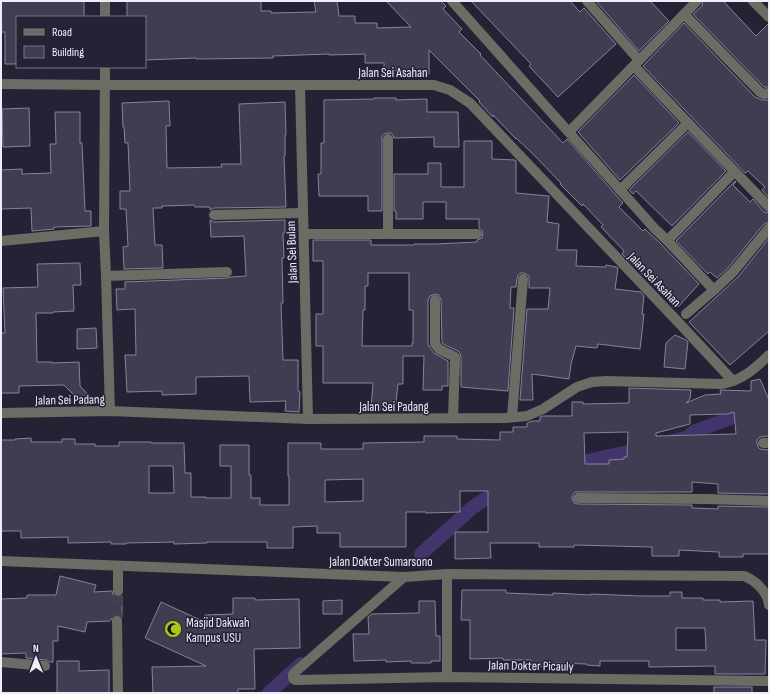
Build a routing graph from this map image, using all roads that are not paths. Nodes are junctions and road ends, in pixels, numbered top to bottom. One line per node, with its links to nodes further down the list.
1 (105, 1): 7 (street)
2 (452, 1): 16 (street)
3 (586, 1): 9 (street)
4 (697, 1): 6 (street)
5 (753, 1): 8 (street)
6 (684, 14): 9 (street); 14 (street)
7 (105, 16)
8 (769, 17)
9 (636, 63): 15 (street); 16 (street)
10 (104, 68): 13 (street)
11 (1, 84): 13 (street, Jalan Sei Asahan)
12 (300, 85): 13 (street, Jalan Sei Asahan); 21 (street, Jalan Sei Bulan); 37 (street, Jalan Sei Asahan)
13 (104, 86): 24 (street)
14 (769, 93)
15 (688, 124): 18 (street); 19 (street)
16 (569, 132): 19 (street)
17 (388, 139): 26 (street)
18 (734, 172): 20 (street); 28 (street)
19 (620, 190): 28 (street)
20 (769, 207)
21 (303, 212): 22 (street); 25 (street, Jalan Sei Bulan)
22 (214, 215)
23 (769, 228): 33 (street)
24 (104, 231): 29 (street); 31 (street)
25 (304, 234): 26 (street); 42 (street, Jalan Sei Bulan)
26 (388, 234): 27 (street)
27 (477, 234)
28 (668, 240): 33 (street)
29 (1, 241)
30 (227, 272): 31 (street)
31 (106, 276): 38 (street)
32 (523, 279): 40 (street)
33 (714, 290): 35 (street)
34 (435, 300): 41 (street)
35 (686, 314)
36 (769, 355): 37 (street, Jalan Sei Padang)
37 (733, 381): 40 (street, Jalan Sei Padang)
38 (110, 411): 39 (street, Jalan Sei Padang); 42 (street, Jalan Sei Padang)
39 (1, 413)
40 (512, 417): 41 (street, Jalan Sei Padang)
41 (453, 418): 42 (street, Jalan Sei Padang)
42 (308, 419)
43 (578, 498): 44 (street)
44 (769, 501)
45 (1, 561): 46 (street, Jalan Dokter Sumarsono)
46 (118, 566): 48 (street, Jalan Dokter Sumarsono); 49 (street)
47 (447, 574): 48 (street, Jalan Dokter Sumarsono); 50 (street, Jalan Dokter Sumarsono); 54 (street)
48 (404, 577): 54 (street, Jalan Dokter Picauly)
49 (118, 591)
50 (769, 605)
51 (118, 621): 56 (street)
52 (1, 662): 53 (street)
53 (45, 666)
54 (447, 677): 55 (street, Jalan Dokter Picauly)
55 (769, 682)
56 (118, 693)

